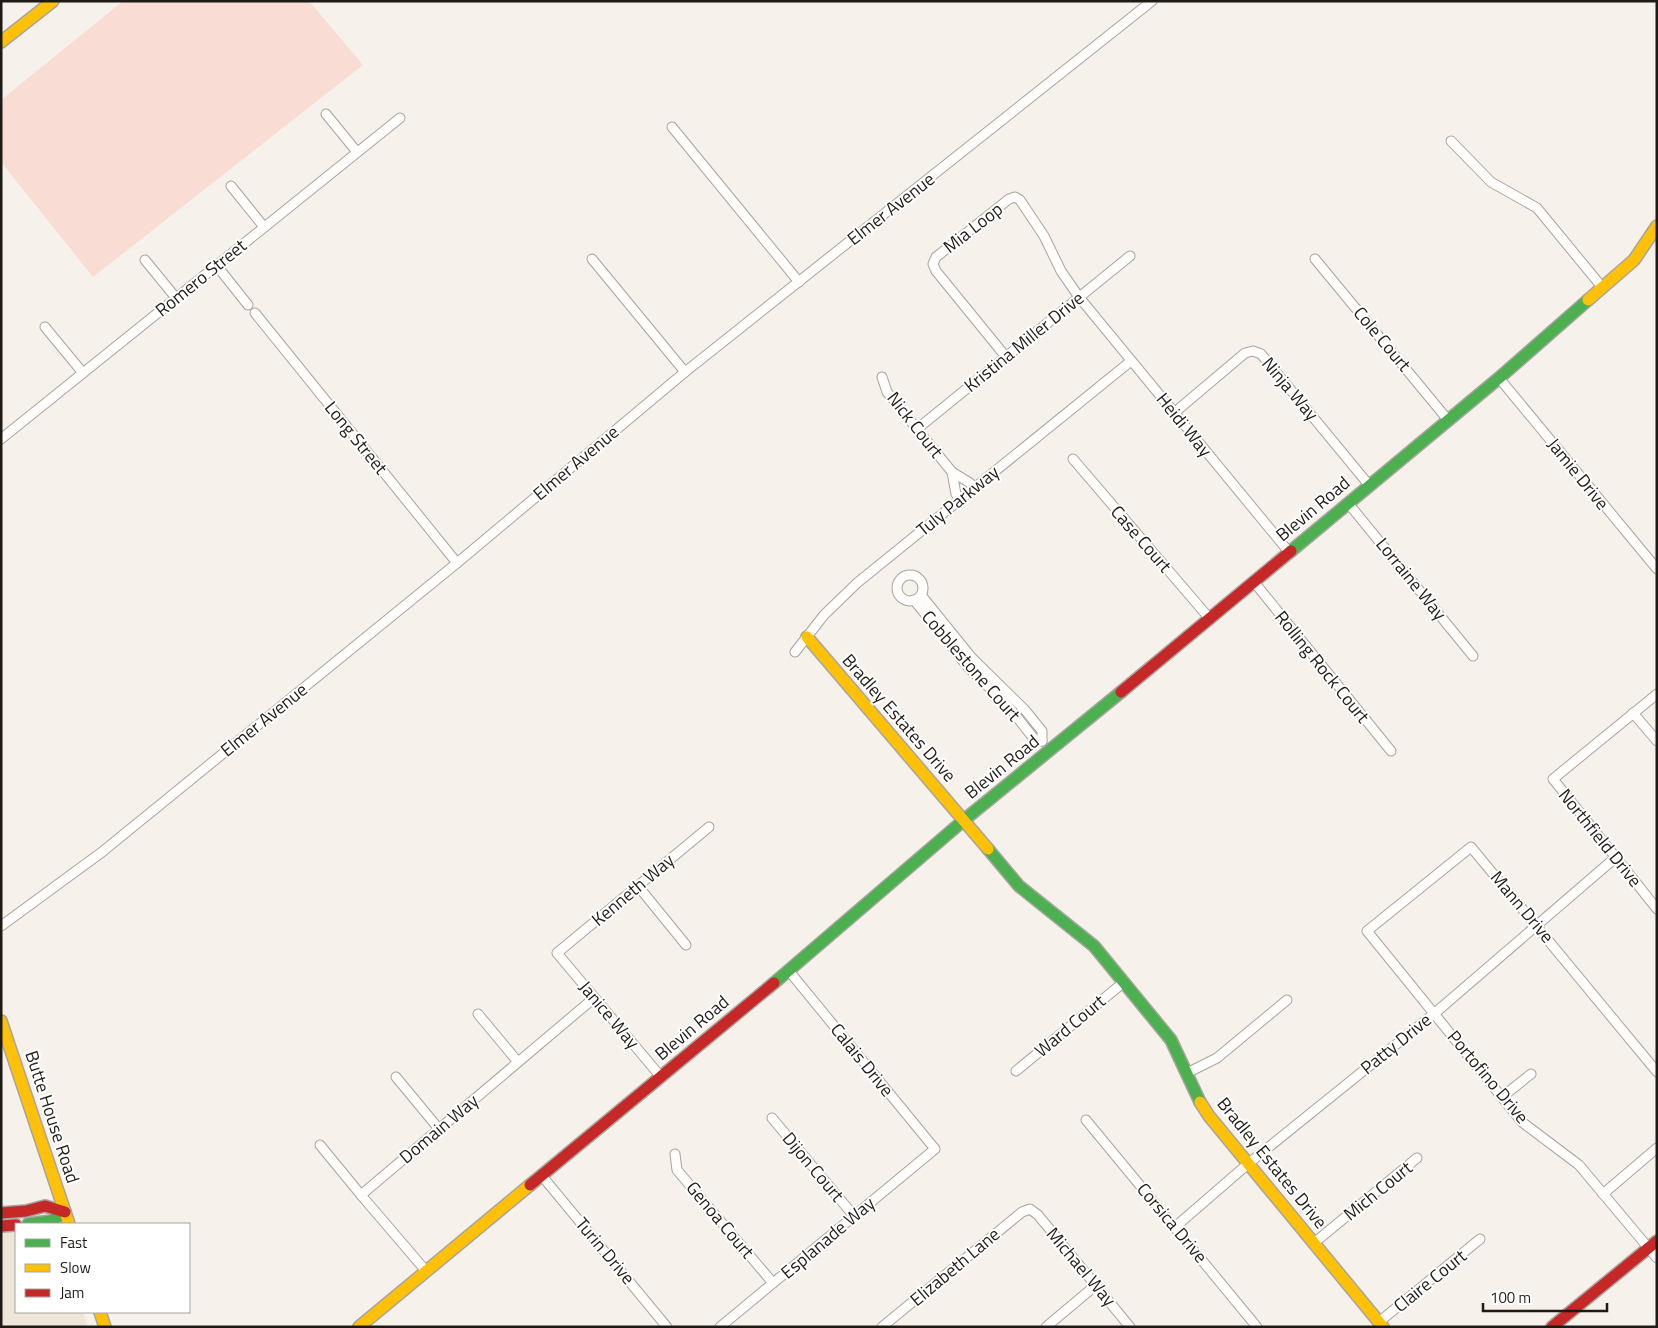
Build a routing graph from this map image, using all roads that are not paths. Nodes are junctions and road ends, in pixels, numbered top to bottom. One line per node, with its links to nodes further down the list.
1 (53, 1): 3 (street)
2 (1152, 1): 17 (street, Elmer Avenue)
3 (1, 42)
4 (326, 114): 8 (street)
5 (400, 118): 8 (street, Romero Street)
6 (672, 127): 17 (street)
7 (1451, 141): 18 (street)
8 (358, 152): 11 (street, Romero Street)
9 (231, 186): 11 (street)
10 (1657, 226): 18 (street, Blevin Road)
11 (264, 227): 16 (street, Romero Street)
12 (1130, 256): 19 (street, Kristina Miller Drive)
13 (592, 259): 26 (street)
14 (1316, 259): 31 (street, Cole Court)
15 (145, 260): 20 (street)
16 (217, 266): 20 (street, Romero Street); 21 (street)
17 (799, 282): 26 (street, Elmer Avenue)
18 (1602, 287): 29 (street, Blevin Road)
19 (1079, 297): 24 (street, Kristina Miller Drive); 24 (street, Mia Loop); 25 (street, Heidi Way)
20 (176, 298): 27 (street, Romero Street)
21 (248, 305)
22 (255, 313): 41 (street, Long Street)
23 (45, 327): 27 (street)
24 (1006, 357): 32 (street, Kristina Miller Drive)
25 (1131, 361): 30 (street, Heidi Way); 37 (street, Tuly Parkway)
26 (685, 372): 41 (street, Elmer Avenue)
27 (83, 373): 33 (street, Romero Street)
28 (882, 377): 32 (street, Nick Court)
29 (1499, 378): 31 (street, Blevin Road); 42 (street, Jamie Drive)
30 (1174, 413): 36 (street, Ninja Way); 40 (street, Heidi Way)
31 (1448, 420): 36 (street, Blevin Road)
32 (917, 429): 35 (street, Nick Court)
33 (1, 439)
34 (1073, 459): 45 (street, Case Court)
35 (952, 472): 37 (street, Nick Court); 38 (street, Nick Court)
36 (1369, 485): 39 (street, Blevin Road)
37 (974, 488): 38 (street, Tuly Parkway)
38 (960, 499): 46 (street, Tuly Parkway)
39 (1348, 503): 40 (street, Blevin Road); 48 (street, Lorraine Way)
40 (1289, 552): 43 (street, Blevin Road)
41 (457, 562): 60 (street, Elmer Avenue)
42 (1657, 569)
43 (1254, 582): 45 (street, Blevin Road); 53 (street, Rolling Rock Court)
44 (918, 597): 52 (street, Cobblestone Court)
45 (1210, 619): 52 (street, Blevin Road)
46 (806, 637): 47 (street, Tuly Parkway); 54 (street, Bradley Estates Drive)
47 (794, 652)
48 (1473, 656)
49 (1657, 694): 50 (street, Northfield Drive)
50 (1634, 713): 51 (street); 56 (street, Northfield Drive)
51 (1657, 741)
52 (1050, 750): 54 (street, Blevin Road)
53 (1391, 751)
54 (964, 820): 64 (street, Blevin Road); 65 (street, Bradley Estates Drive)
55 (708, 827): 57 (street, Kenneth Way)
56 (1615, 858): 58 (street, Northfield Drive); 59 (street, Patty Drive)
57 (638, 886): 62 (street); 63 (street, Kenneth Way)
58 (1657, 909)
59 (1536, 924): 61 (street, Mann Drive); 68 (street, Patty Drive); 73 (street, Mann Drive)
60 (1, 926)
61 (1367, 931): 68 (street, Portofino Drive)
62 (686, 945)
63 (557, 954): 66 (street, Janice Way)
64 (789, 971): 77 (street, Blevin Road); 84 (street, Calais Drive)
65 (1124, 982): 72 (street, Ward Court); 74 (street, Bradley Estates Drive)
66 (594, 998): 71 (street, Domain Way); 77 (street, Janice Way)
67 (1287, 1000): 74 (street)
68 (1435, 1013): 78 (street, Portofino Drive); 87 (street, Patty Drive)
69 (478, 1014): 71 (street)
70 (1, 1021): 92 (street, Butte House Road)
71 (518, 1062): 81 (street, Domain Way)
72 (1016, 1071)
73 (1657, 1072)
74 (1187, 1073): 87 (street, Bradley Estates Drive)
75 (1531, 1074): 78 (street)
76 (396, 1077): 81 (street)
77 (661, 1077): 88 (street, Blevin Road)
78 (1502, 1097): 90 (street, Portofino Drive)
79 (772, 1118): 94 (street, Dijon Court)
80 (1086, 1120): 99 (street, Corsica Drive)
81 (439, 1128): 89 (street, Domain Way)
82 (320, 1145): 89 (street)
83 (1657, 1148): 90 (street)
84 (935, 1149): 94 (street, Esplanade Way)
85 (675, 1154): 105 (street, Genoa Court)
86 (1418, 1158): 101 (street, Mich Court)
87 (1249, 1163): 99 (street, Patty Drive); 101 (street, Bradley Estates Drive)
88 (542, 1176): 104 (street, Blevin Road); 111 (street, Turin Drive)
89 (361, 1194): 104 (street)
90 (1603, 1194): 102 (street, Portofino Drive)
91 (1030, 1209): 106 (street, Michael Way); 113 (street, Elizabeth Lane)
92 (64, 1212): 93 (street); 95 (street); 96 (street, Butte House Road)
93 (1, 1213)
94 (854, 1216): 105 (street, Esplanade Way)
95 (36, 1223)
96 (69, 1223)
97 (15, 1225): 98 (street)
98 (1, 1226)
99 (1174, 1227): 116 (street, Corsica Drive)
100 (1480, 1239): 108 (street, Claire Court)
101 (1314, 1243): 108 (street, Bradley Estates Drive)
102 (1652, 1244): 103 (street, Portofino Drive); 117 (street)
103 (1657, 1258)
104 (426, 1271): 110 (street, Blevin Road)
105 (773, 1283): 112 (street, Esplanade Way)
106 (1096, 1285): 114 (street); 115 (street, Michael Way)
107 (100, 1313): 109 (street)
108 (1381, 1324)
109 (105, 1327)
110 (359, 1327)
111 (668, 1327)
112 (720, 1327)
113 (882, 1327)
114 (1046, 1327)
115 (1130, 1327)
116 (1257, 1327)
117 (1552, 1327)

